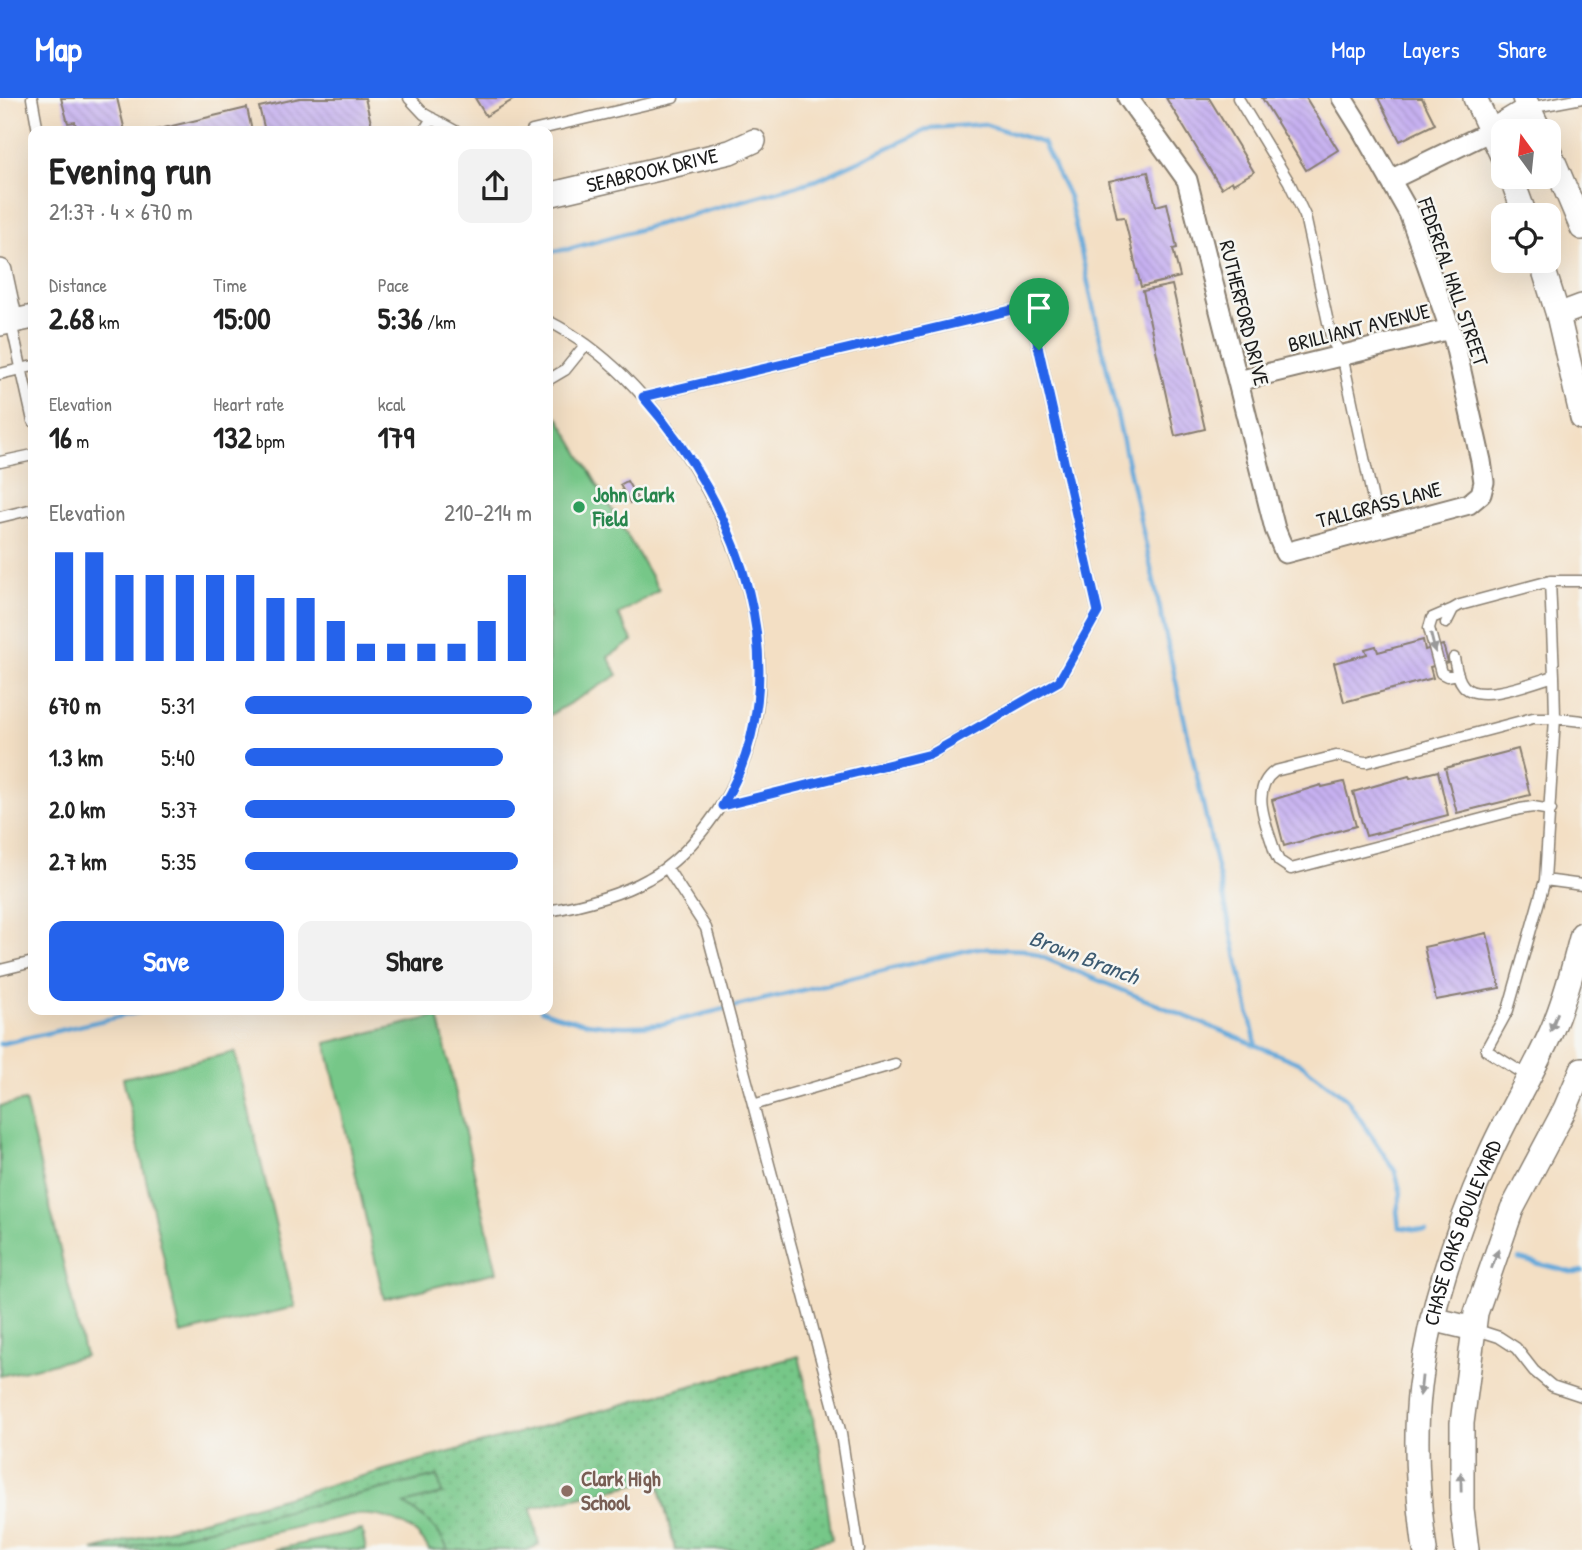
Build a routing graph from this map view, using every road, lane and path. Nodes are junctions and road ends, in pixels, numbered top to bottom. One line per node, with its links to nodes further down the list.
1 (32, 98): 13 (lane)
2 (409, 98): 10 (lane)
3 (673, 98): 16 (lane)
4 (1128, 98): 37 (street, RUTHERFORD DRIVE)
5 (1238, 98): 32 (lane)
6 (1342, 98): 20 (street, FEDEREAL HALL STREET)
7 (1475, 98): 17 (street)
8 (1582, 98): 9 (lane)
9 (1527, 103): 11 (street); 12 (street)
10 (432, 118): 14 (lane); 15 (lane)
11 (1506, 119)
12 (1534, 119)
13 (37, 126)
14 (427, 126)
15 (446, 126)
16 (553, 126)
17 (1491, 131): 20 (street)
18 (754, 141): 21 (street, SEABROOK DRIVE)
19 (1561, 179): 22 (street)
20 (1390, 180): 30 (street, FEDEREAL HALL STREET)
21 (553, 194)
22 (1582, 229)
23 (0, 271): 28 (street)
24 (1545, 273): 26 (street)
25 (1582, 306): 26 (street)
26 (1559, 315): 40 (street)
27 (28, 318): 28 (street)
28 (5, 323): 34 (lane)
29 (553, 324): 31 (lane)
30 (1450, 329): 32 (street, BRILLIANT AVENUE); 43 (street, FEDEREAL HALL STREET)
31 (586, 344): 36 (lane); 39 (lane)
32 (1342, 355): 37 (street, BRILLIANT AVENUE); 46 (lane)
33 (28, 367): 34 (lane)
34 (22, 369): 35 (lane); 38 (lane)
35 (0, 374)
36 (553, 377)
37 (1238, 381): 47 (street, RUTHERFORD DRIVE)
38 (28, 397)
39 (643, 397): 57 (lane); 57 (lane)
40 (1582, 418)
41 (28, 456): 42 (lane)
42 (0, 463)
43 (1481, 494): 46 (street, TALLGRASS LANE)
44 (28, 510): 45 (lane)
45 (0, 517)
46 (1379, 528): 47 (street, TALLGRASS LANE)
47 (1284, 553)
48 (1550, 581): 49 (lane); 50 (lane); 54 (lane)
49 (1582, 581)
50 (1453, 609): 51 (lane); 53 (lane, one-way to 53)
51 (1446, 623)
52 (1454, 658): 53 (lane)
53 (1458, 674): 54 (lane)
54 (1554, 676): 55 (lane)
55 (1555, 718): 56 (lane); 58 (lane); 58 (lane)
56 (1582, 721)
57 (722, 806): 59 (lane)
58 (1551, 810): 60 (lane)
59 (667, 868): 62 (lane); 69 (lane)
60 (1545, 880): 61 (lane); 68 (lane)
61 (1582, 885)
62 (553, 910)
63 (1582, 934): 68 (street, CHASE OAKS BOULEVARD, one-way to 68)
64 (28, 963): 65 (lane)
65 (0, 970)
66 (895, 1064): 69 (lane)
67 (1582, 1069): 71 (street, CHASE OAKS BOULEVARD, one-way to 67)
68 (1529, 1077): 70 (street, CHASE OAKS BOULEVARD)
69 (753, 1105): 73 (lane)
70 (1432, 1319): 71 (street); 74 (street, CHASE OAKS BOULEVARD, one-way to 74)
71 (1474, 1329): 72 (lane); 75 (street, CHASE OAKS BOULEVARD, one-way to 71)
72 (1582, 1396)
73 (856, 1549)
74 (1425, 1550)
75 (1467, 1550)

